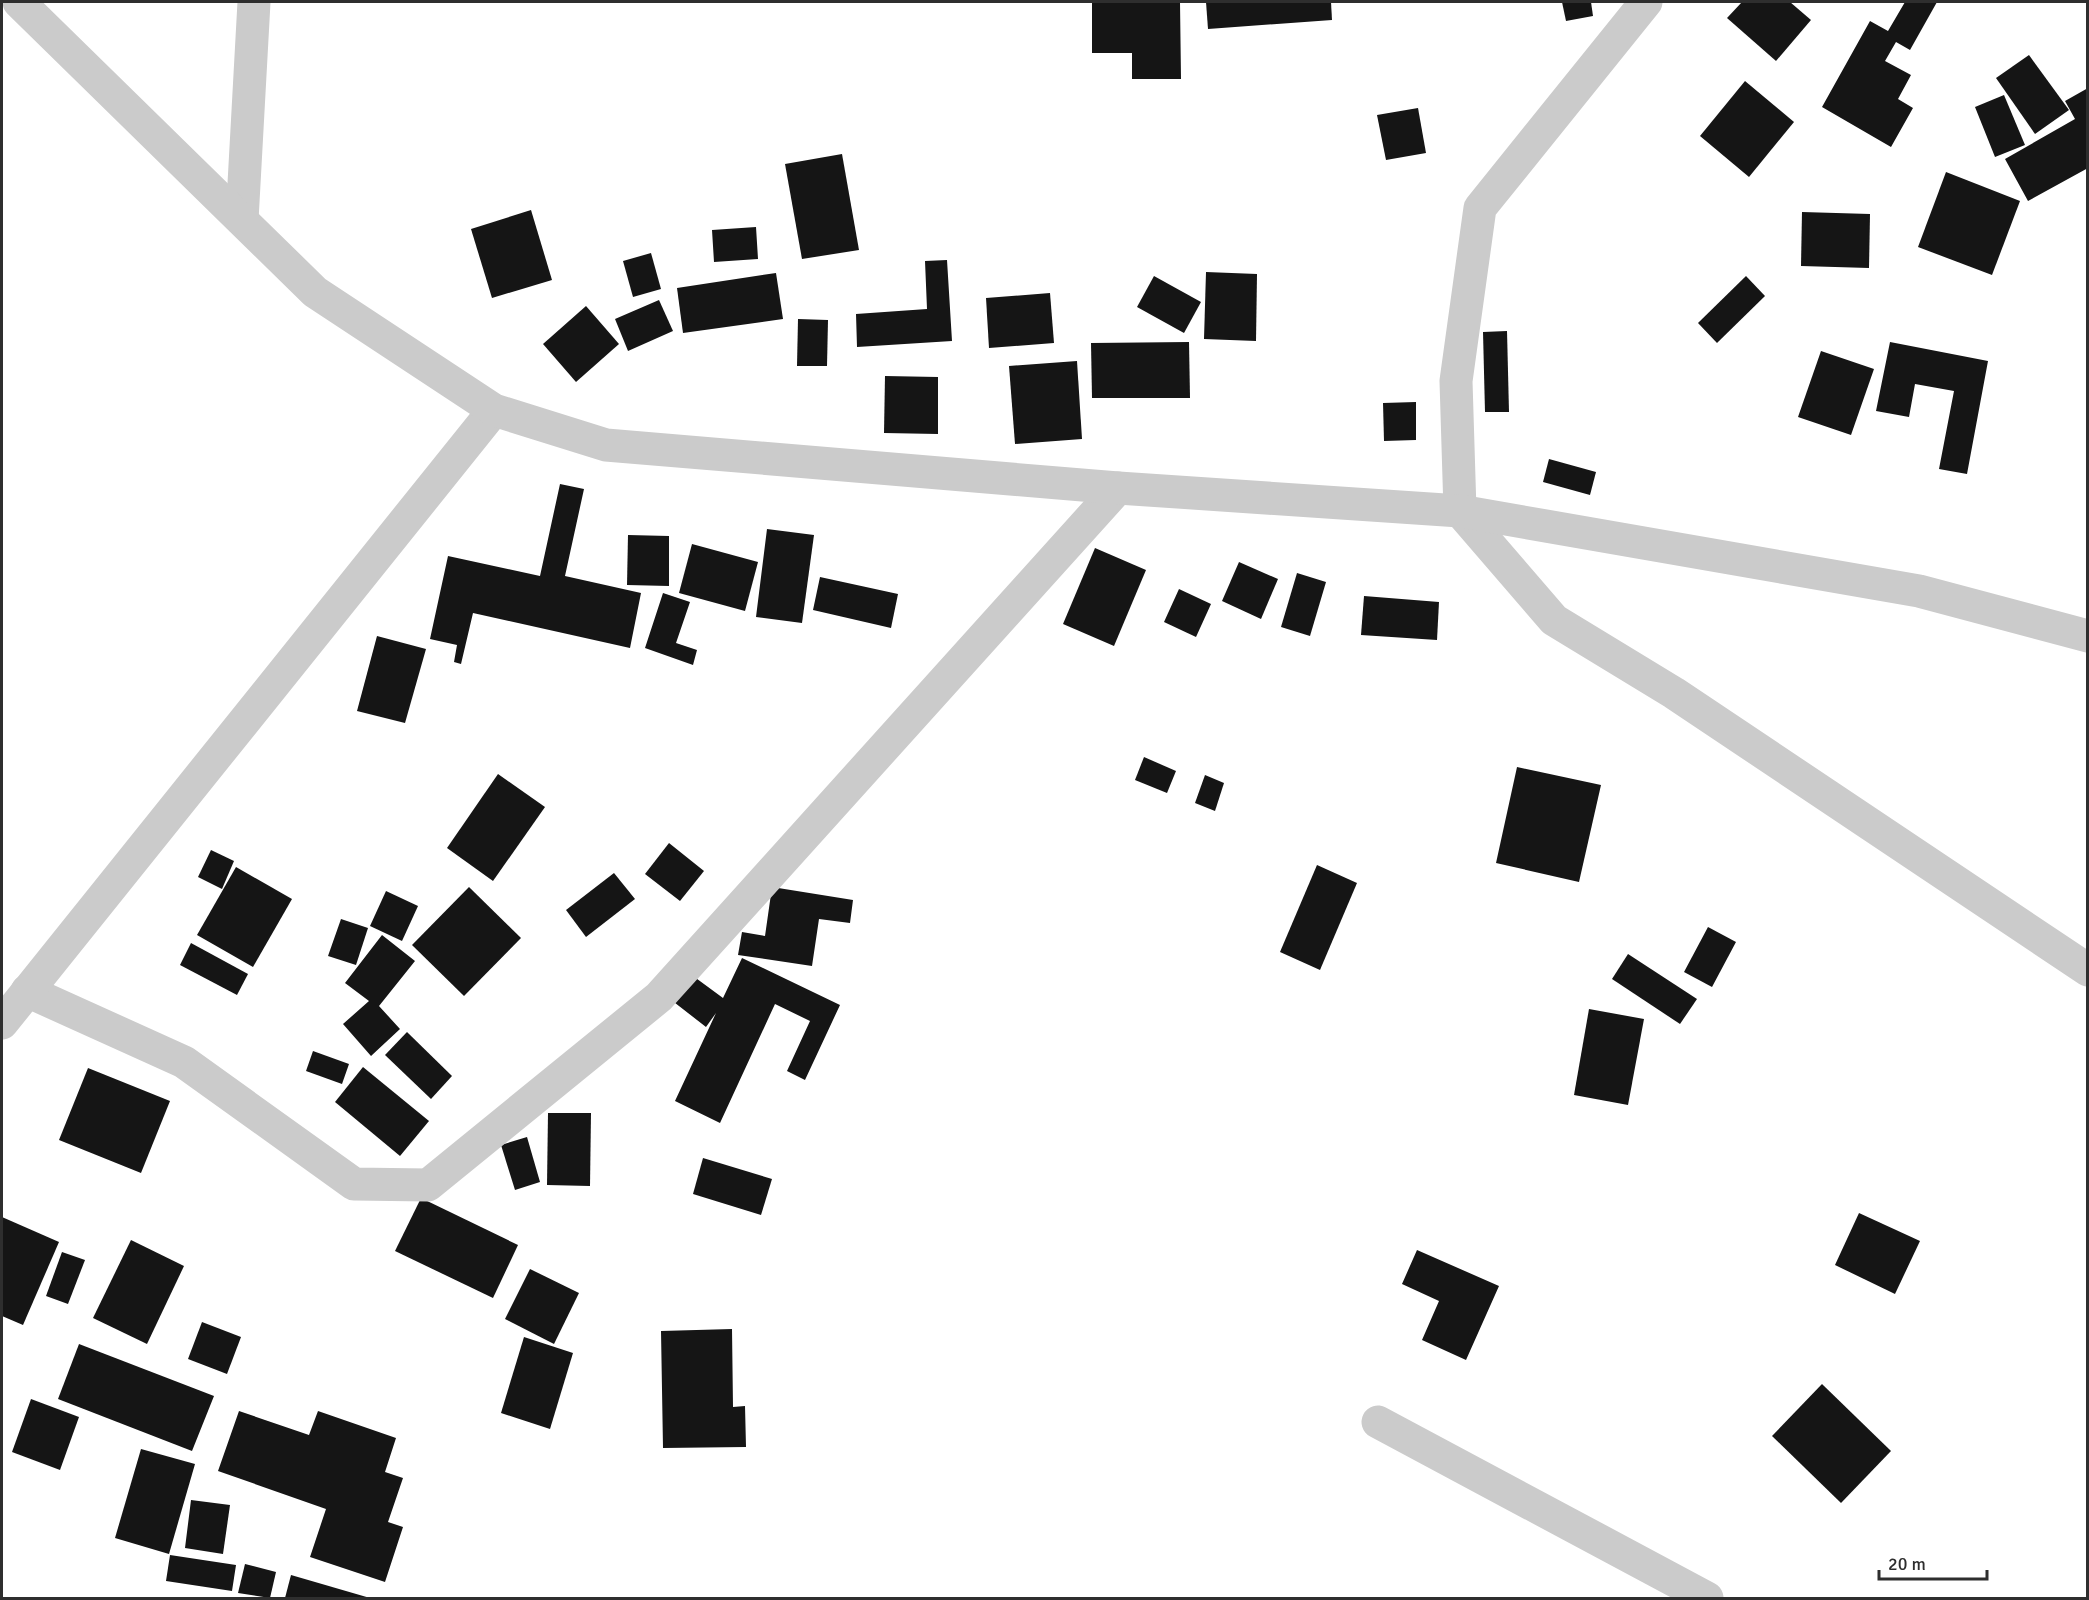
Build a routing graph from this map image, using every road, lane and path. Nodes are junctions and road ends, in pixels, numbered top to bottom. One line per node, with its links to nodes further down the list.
1 (19, 2): 4 (street)
2 (254, 2): 4 (street)
3 (1646, 2): 7 (street)
4 (242, 220): 5 (street)
5 (494, 410): 6 (street); 10 (street)
6 (1119, 488): 7 (street); 10 (street)
7 (1460, 511): 8 (street); 9 (street)
8 (2088, 636)
9 (2088, 970)
10 (27, 991): 11 (street)
11 (2, 1023)
12 (1378, 1422): 13 (street)
13 (1707, 1599)

